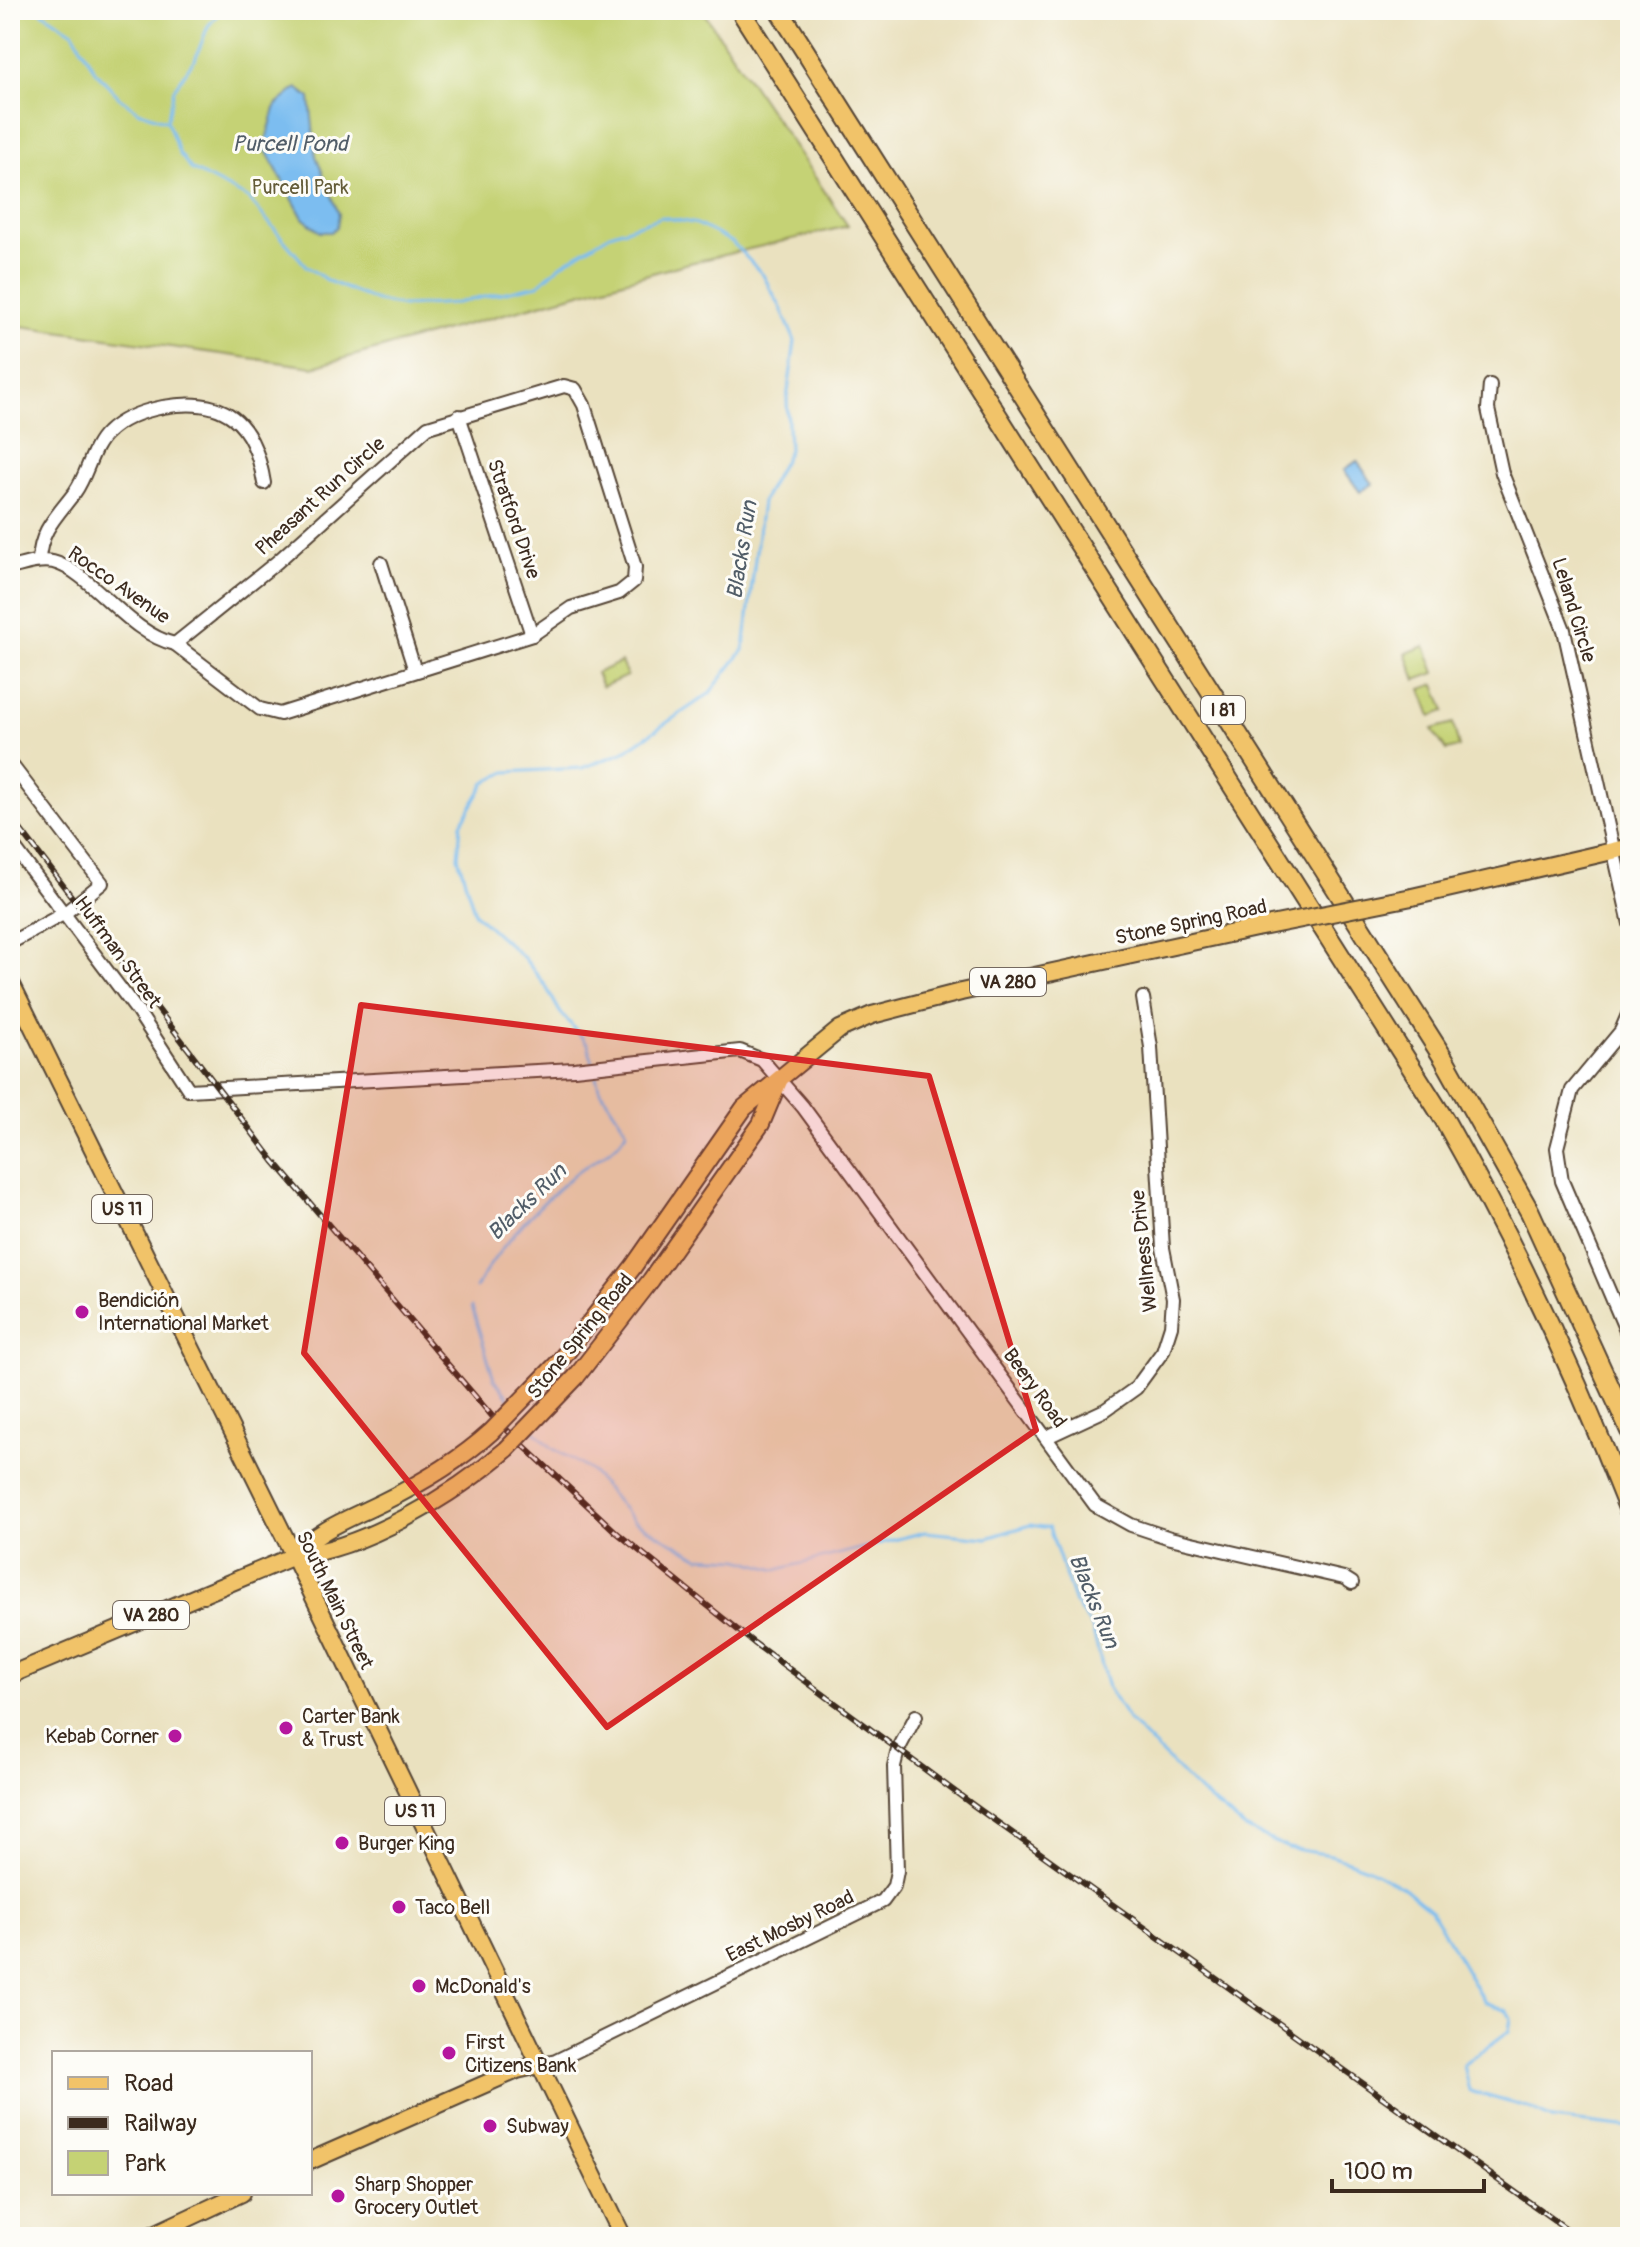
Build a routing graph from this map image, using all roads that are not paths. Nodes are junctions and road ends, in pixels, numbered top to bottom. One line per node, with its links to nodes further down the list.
1 (740, 10): 28 (highway, I 81)
2 (779, 10): 26 (highway, I 81)
3 (1490, 385): 15 (street, Leland Circle)
4 (459, 416): 9 (street, Stratford Drive); 9 (street, Pheasant Run Circle); 10 (street, Pheasant Run Circle)
5 (264, 483): 6 (street, Rocco Avenue)
6 (39, 561): 8 (street, Rocco Avenue); 10 (street, Rocco Avenue)
7 (381, 563): 11 (street)
8 (10, 568)
9 (532, 635): 11 (street, Pheasant Run Circle)
10 (175, 644): 11 (street, Pheasant Run Circle)
11 (415, 671)
12 (10, 763): 16 (street)
13 (10, 842): 16 (street, Huffman Street)
14 (1630, 847): 15 (main road, Stone Spring Road / VA 280)
15 (1612, 851): 17 (street, Leland Circle); 22 (main road, Stone Spring Road / VA 280, bridge)
16 (65, 913): 18 (street); 22 (street, Huffman Street)
17 (1630, 924)
18 (10, 943)
19 (10, 981): 29 (main road, South Main Street / US 11)
20 (1143, 998): 27 (street, Wellness Drive)
21 (1630, 1010): 24 (street)
22 (780, 1079): 27 (street, Beery Road); 29 (main road, Stone Spring Road / VA 280, bridge); 29 (main road, Stone Spring Road / VA 280, bridge)
23 (1630, 1305): 24 (street)
24 (1617, 1310): 25 (street)
25 (1630, 1340)
26 (1630, 1431)
27 (1047, 1437): 30 (street, Beery Road)
28 (1630, 1513)
29 (294, 1556): 31 (main road, Stone Spring Road / VA 280); 33 (main road, South Main Street / US 11)
30 (1352, 1583)
31 (10, 1675)
32 (916, 1716): 33 (street, East Mosby Road)
33 (539, 2065): 34 (main road); 37 (main road, South Main Street / US 11)
34 (312, 2160)
35 (238, 2195): 36 (main road)
36 (148, 2237)
37 (623, 2237)

